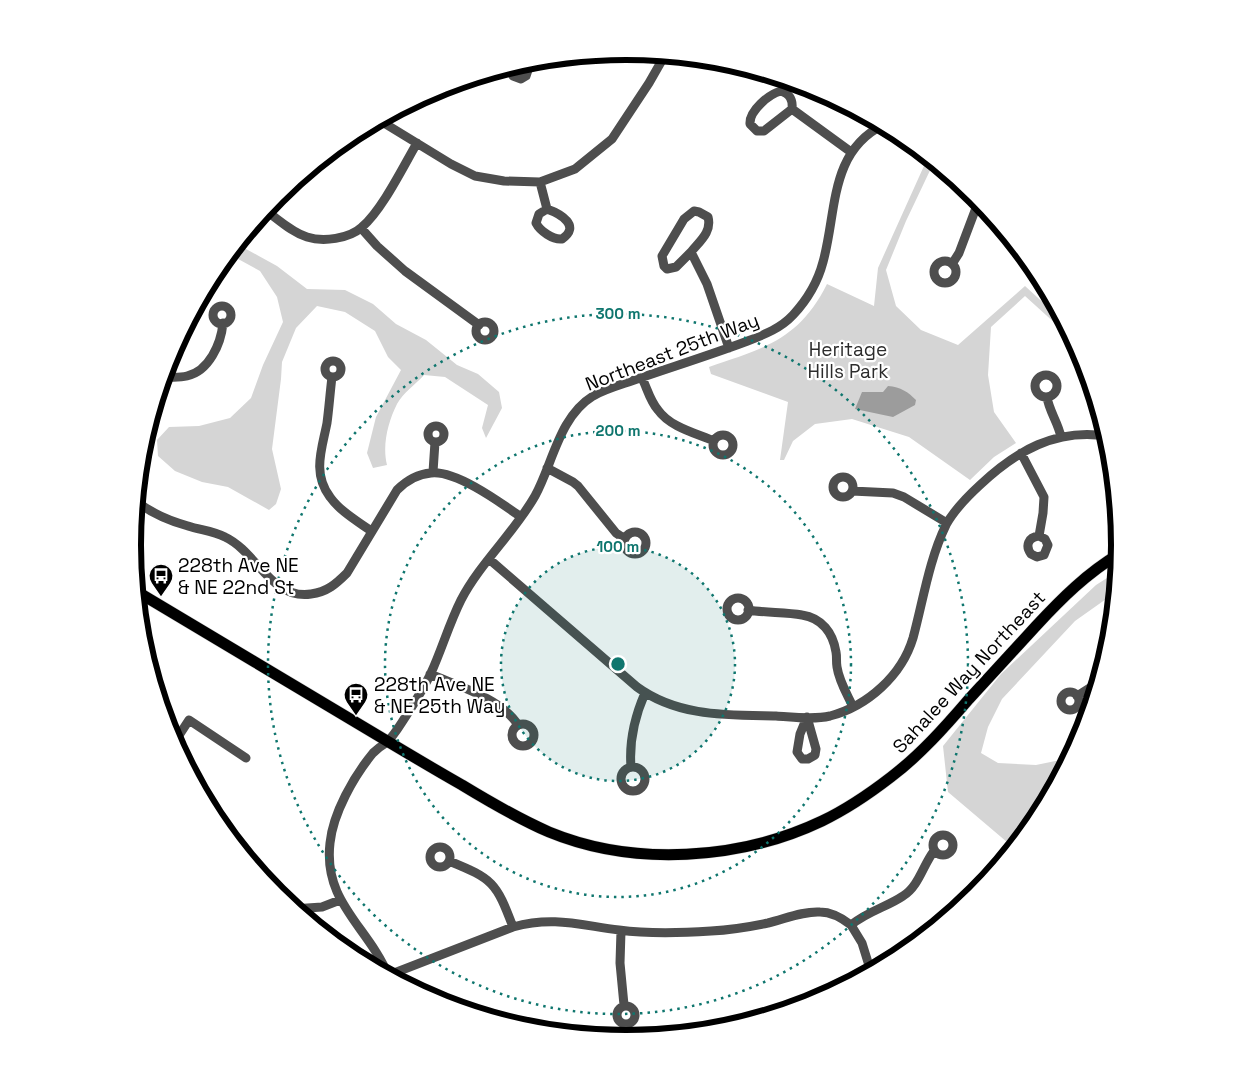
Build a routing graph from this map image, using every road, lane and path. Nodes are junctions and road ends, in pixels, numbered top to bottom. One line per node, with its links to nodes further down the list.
1 (661, 61): 9 (street)
2 (528, 70): 3 (street)
3 (511, 74)
4 (792, 109): 4 (street); 8 (street)
5 (385, 124): 7 (street)
6 (876, 129): 8 (street, Northeast 25th Way)
7 (417, 143): 9 (street); 13 (street)
8 (851, 152): 18 (street, Northeast 25th Way)
9 (540, 182): 11 (street)
10 (975, 208): 15 (street)
11 (547, 209)
12 (271, 214): 13 (street)
13 (362, 228): 17 (street)
14 (691, 252): 14 (street); 18 (street)
15 (952, 264)
16 (223, 323): 19 (street)
17 (479, 324)
18 (730, 348): 21 (street, Northeast 25th Way)
19 (171, 377)
20 (332, 378): 34 (street)
21 (642, 378): 25 (street); 28 (street, Northeast 25th Way)
22 (1046, 397): 24 (street)
23 (1098, 435): 24 (street)
24 (1061, 437): 27 (street)
25 (714, 441)
26 (436, 442): 29 (street)
27 (1020, 454): 33 (street); 35 (street)
28 (547, 468): 32 (street, Northeast 25th Way); 36 (street)
29 (433, 472): 32 (street); 34 (street)
30 (852, 491): 33 (street)
31 (143, 505): 34 (street)
32 (521, 517): 37 (street, Northeast 25th Way)
33 (947, 523): 45 (street)
34 (371, 531)
35 (1039, 536)
36 (626, 539)
37 (489, 559): 41 (street, Northeast 25th Way); 43 (street)
38 (1111, 560): 48 (main road, Sahalee Way Northeast)
39 (144, 595): 48 (main road, Sahalee Way Northeast)
40 (748, 610): 45 (street)
41 (430, 674): 46 (street); 48 (street, Northeast 25th Way)
42 (1090, 688): 44 (street)
43 (645, 693): 45 (street); 50 (street)
44 (1077, 696)
45 (853, 706)
46 (518, 726)
47 (179, 735): 49 (street)
48 (388, 741): 53 (street, Northeast 25th Way)
49 (246, 758)
50 (631, 767)
51 (934, 851): 55 (street)
52 (449, 861): 56 (street)
53 (340, 900): 54 (street); 59 (street, Northeast 25th Way)
54 (303, 908)
55 (851, 925): 57 (street); 58 (street)
56 (513, 927): 57 (street); 60 (street)
57 (621, 930): 61 (street)
58 (869, 966)
59 (385, 967)
60 (396, 973)
61 (624, 1005)

